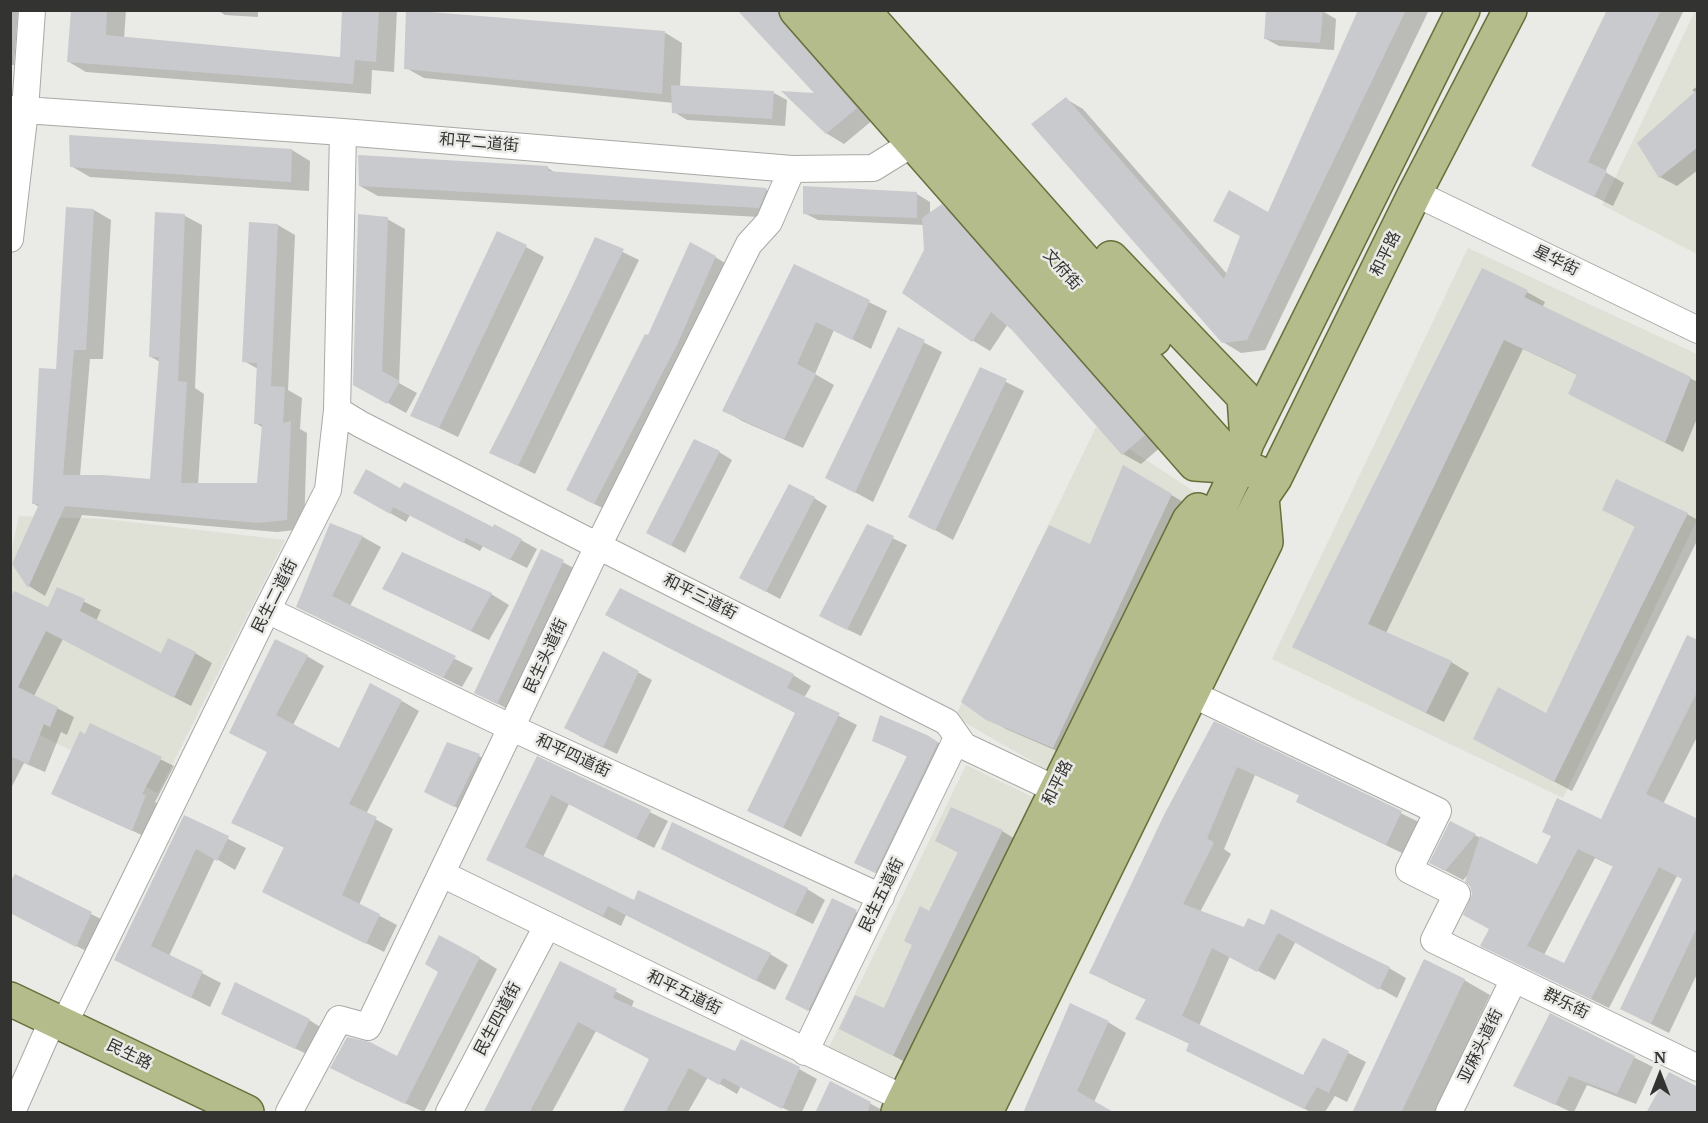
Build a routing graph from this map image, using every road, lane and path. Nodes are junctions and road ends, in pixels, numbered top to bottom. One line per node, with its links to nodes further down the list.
1 (32, 10): 8 (street)
2 (796, 10): 10 (main road)
3 (831, 10): 10 (main road, 文府街)
4 (863, 10): 16 (main road, 文府街)
5 (888, 10): 16 (main road)
6 (1463, 10): 16 (main road, 和平路)
7 (1510, 10): 12 (main road, 和平路)
8 (18, 110): 9 (street, 和平二道街); 13 (street)
9 (343, 132): 11 (street, 和平二道街); 15 (street, 民生二道街)
10 (925, 137): 11 (street, 和平二道街); 16 (main road, 文府街)
11 (792, 169): 18 (street, 民生头道街)
12 (1415, 193): 14 (street, 星华街); 17 (main road, 和平路)
13 (10, 239)
14 (1698, 330)
15 (337, 410): 18 (street, 和平三道街); 20 (street, 民生二道街)
16 (1243, 455): 17 (main road, 文府街); 19 (main road, 和平路); 22 (main road, 和平路)
17 (1269, 487): 21 (main road, 和平路); 23 (main road)
18 (598, 546): 24 (street, 民生头道街); 25 (street, 和平三道街)
19 (1151, 596): 22 (main road); 26 (main road, 和平路)
20 (267, 610): 24 (street, 和平四道街); 33 (street, 民生二道街)
21 (1197, 624): 23 (main road); 36 (main road, 和平路)
22 (1145, 665): 36 (main road, 和平路)
23 (1192, 694): 30 (street, 群乐街); 42 (main road)
24 (512, 728): 27 (street, 民生头道街); 28 (street, 和平四道街)
25 (957, 738): 26 (street, 和平三道街); 28 (street, 民生五道街)
26 (1055, 789): 36 (main road, 和平路)
27 (442, 874): 29 (street, 和平五道街); 40 (street, 民生头道街)
28 (881, 897): 34 (street, 民生五道街)
29 (547, 926): 34 (street, 和平五道街); 41 (street, 民生四道街)
30 (1514, 979): 35 (street, 群乐街); 43 (street, 亚麻头道街)
31 (10, 999): 33 (main road, 民生路)
32 (10, 1021): 33 (main road, 民生路)
33 (54, 1027): 37 (street, 民生二道街); 38 (main road, 民生路); 39 (main road, 民生路)
34 (805, 1052): 36 (street, 和平五道街)
35 (1698, 1068)
36 (922, 1109)
37 (12, 1113)
38 (196, 1113)
39 (247, 1113)
40 (289, 1113)
41 (449, 1113)
42 (986, 1113)
43 (1449, 1113)

